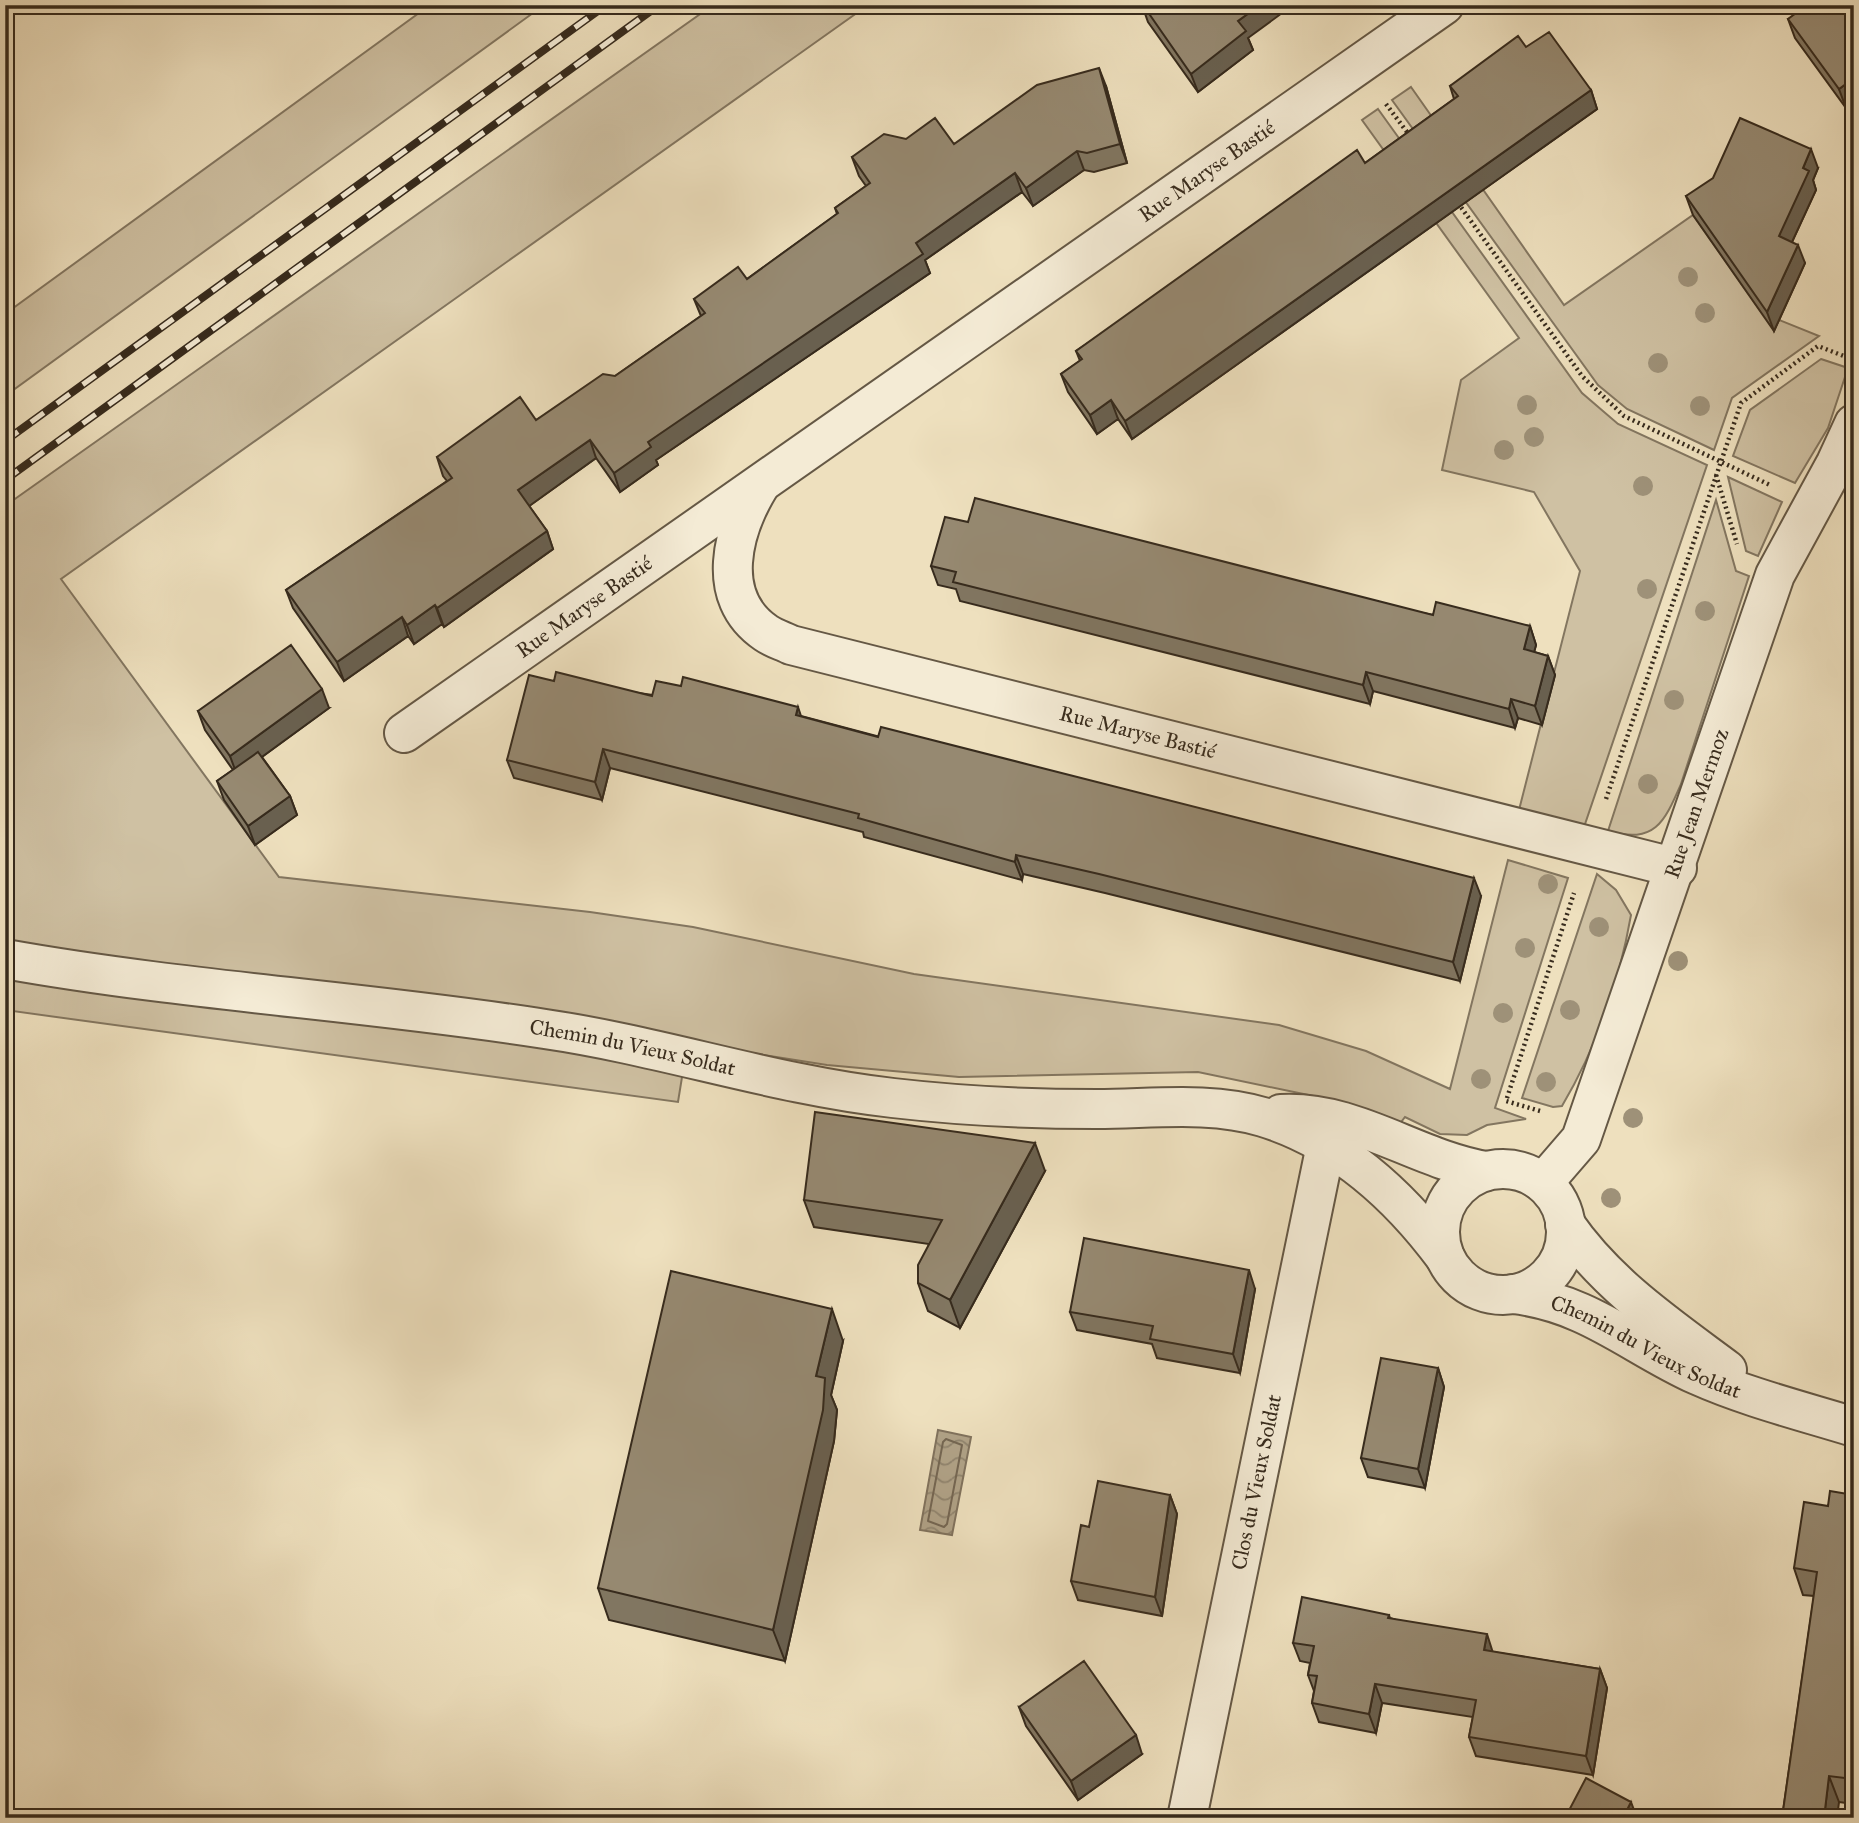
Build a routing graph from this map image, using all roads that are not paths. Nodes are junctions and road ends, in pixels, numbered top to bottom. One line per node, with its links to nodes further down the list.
1 (1444, 5): 3 (street, Rue Maryse Bastié)
2 (1854, 424): 4 (street, Rue Jean Mermoz)
3 (763, 481): 5 (street, Rue Maryse Bastié); 6 (street, Rue Maryse Bastié)
4 (1838, 488): 6 (street, Rue Jean Mermoz)
5 (404, 733)
6 (1677, 868): 11 (street, Rue Jean Mermoz)
7 (5, 958): 8 (street, Chemin du Vieux Soldat)
8 (1258, 1115): 9 (street, Chemin du Vieux Soldat); 10 (street, Chemin du Vieux Soldat)
9 (1326, 1145): 13 (street, Chemin du Vieux Soldat); 17 (street, Clos du Vieux Soldat)
10 (1486, 1171): 11 (street); 13 (street)
11 (1543, 1184): 12 (street)
12 (1565, 1224): 14 (street); 15 (street, Chemin du Vieux Soldat)
13 (1445, 1258): 14 (street)
14 (1513, 1294): 15 (street, Chemin du Vieux Soldat)
15 (1779, 1402): 16 (street, Chemin du Vieux Soldat)
16 (1854, 1427)
17 (1187, 1818)

